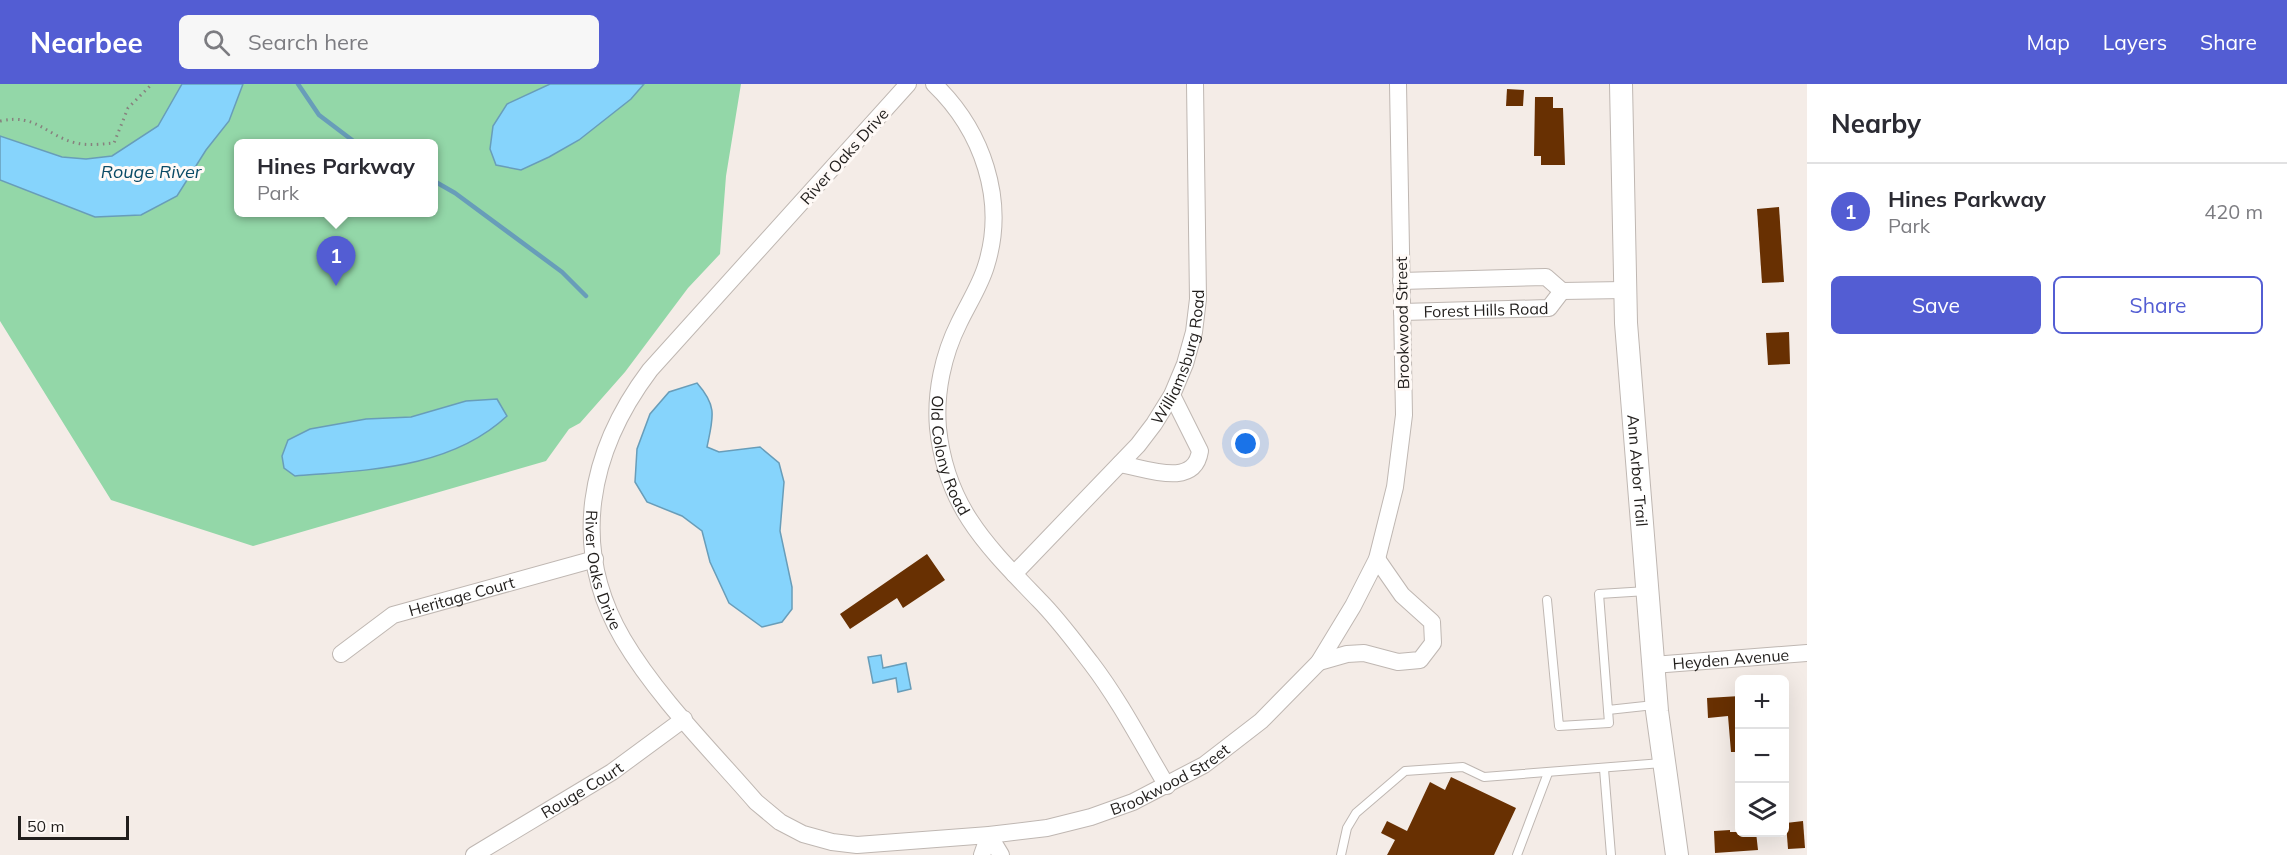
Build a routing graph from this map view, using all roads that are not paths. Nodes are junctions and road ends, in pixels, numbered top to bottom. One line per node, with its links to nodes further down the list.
1 (908, 84): 12 (street, River Oaks Drive)
2 (934, 84): 14 (street, Old Colony Road)
3 (1195, 84): 10 (street, Williamsburg Road)
4 (1398, 84): 6 (street, Brookwood Street)
5 (1621, 84): 7 (street, Ann Arbor Trail)
6 (1401, 281): 8 (street, Forest Hills Road); 9 (street, Brookwood Street)
7 (1624, 290): 8 (street, Forest Hills Road); 15 (street, Ann Arbor Trail)
8 (1562, 291): 9 (street, Forest Hills Road)
9 (1402, 312): 13 (street, Brookwood Street)
10 (1172, 395): 11 (street, Williamsburg Road); 11 (street)
11 (1120, 464): 14 (street, Williamsburg Road)
12 (595, 559): 18 (street, Heritage Court); 23 (street, River Oaks Drive)
13 (1377, 559): 19 (street, Brookwood Street); 19 (street, Brookwood Street)
14 (1014, 574): 27 (street, Old Colony Road)
15 (1647, 591): 20 (street, Ann Arbor Trail); 22 (lane)
16 (1547, 600): 22 (lane)
17 (1807, 653): 20 (street, Heyden Avenue)
18 (341, 654)
19 (1319, 662): 27 (street, Brookwood Street)
20 (1653, 665): 21 (street, Ann Arbor Trail)
21 (1656, 704): 22 (lane); 24 (street, Ann Arbor Trail)
22 (1608, 710)
23 (684, 719): 28 (street, River Oaks Drive); 29 (street, Rouge Court)
24 (1663, 762): 25 (lane); 35 (street, Ann Arbor Trail)
25 (1604, 769): 26 (lane); 34 (lane)
26 (1548, 773): 32 (lane); 33 (lane)
27 (1167, 786): 28 (street, Brookwood Street)
28 (989, 835): 30 (street); 31 (street)
29 (474, 855)
30 (982, 855)
31 (1001, 855)
32 (1341, 855)
33 (1517, 855)
34 (1611, 855)
35 (1677, 855)

